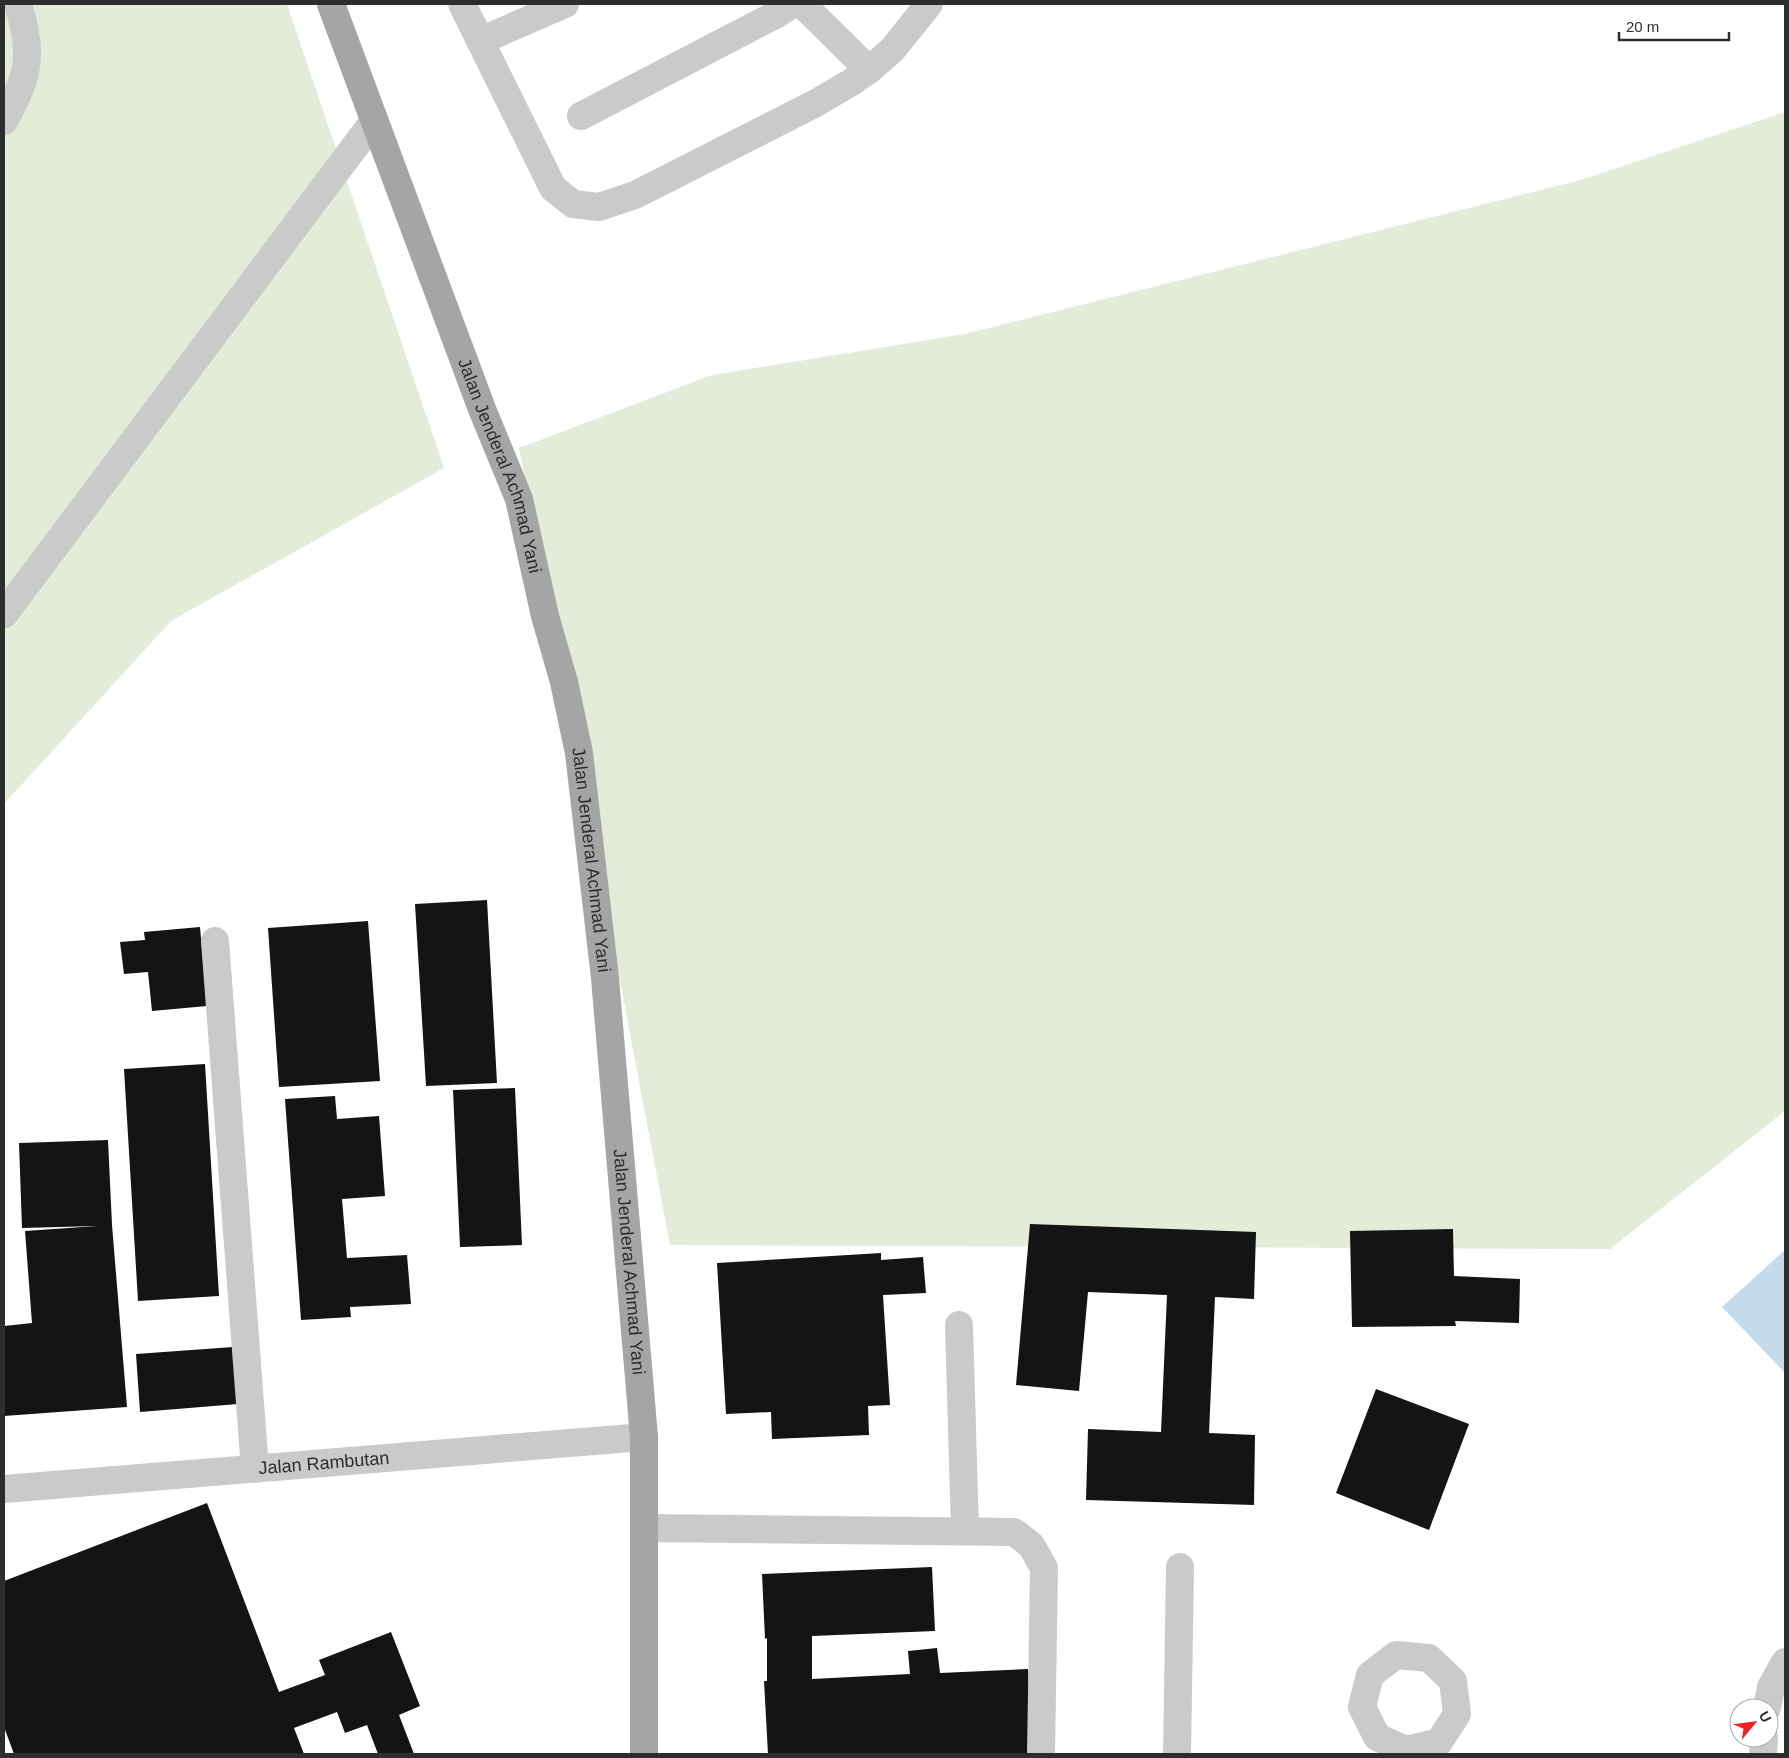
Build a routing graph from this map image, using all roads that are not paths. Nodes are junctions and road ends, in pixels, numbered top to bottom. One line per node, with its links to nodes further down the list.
1 (18, 4): 12 (street)
2 (331, 4): 11 (main road, Jalan Jenderal Achmad Yani)
3 (462, 4): 8 (street)
4 (565, 4): 8 (street)
5 (792, 4): 10 (street)
6 (802, 4): 9 (street)
7 (929, 4): 9 (street)
8 (480, 41): 9 (street)
9 (869, 70)
10 (581, 116)
11 (374, 120): 13 (street); 16 (main road, Jalan Jenderal Achmad Yani)
12 (4, 121)
13 (5, 611)
14 (215, 941): 17 (street)
15 (959, 1325): 20 (street)
16 (644, 1437): 17 (street, Jalan Rambutan); 19 (main road, Jalan Jenderal Achmad Yani)
17 (255, 1469): 18 (street, Jalan Rambutan)
18 (4, 1490)
19 (644, 1528): 20 (street); 24 (main road, Jalan Jenderal Achmad Yani)
20 (965, 1531): 25 (street)
21 (1180, 1567): 26 (street)
22 (1785, 1662): 23 (street)
23 (1768, 1698)
24 (644, 1754)
25 (1041, 1754)
26 (1176, 1754)

